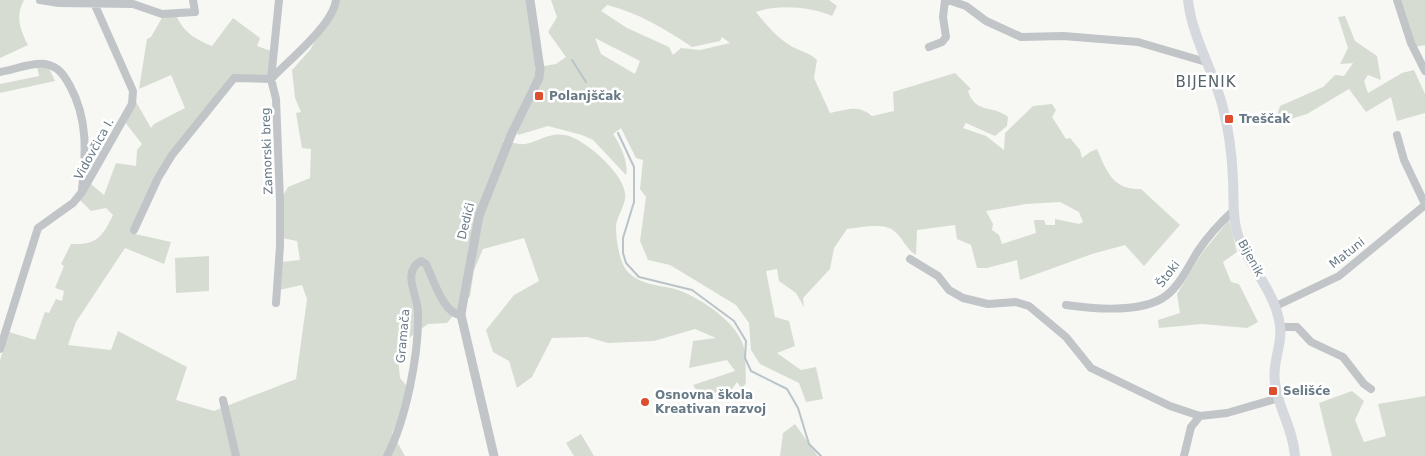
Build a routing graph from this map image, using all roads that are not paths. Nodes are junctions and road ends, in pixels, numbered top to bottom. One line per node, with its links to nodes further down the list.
1 (40, 0): 9 (street)
2 (193, 0): 9 (street)
3 (279, 0): 14 (street, Zamorski breg)
4 (336, 0): 14 (street)
5 (530, 0): 24 (street, Dedići)
6 (947, 0): 10 (street); 11 (street)
7 (1188, 0): 11 (main road, Bijenik)
8 (1397, 0): 12 (street)
9 (94, 3): 16 (street, Vidovčica I.)
10 (929, 47)
11 (1206, 62): 18 (main road, Bijenik)
12 (1425, 71)
13 (0, 72): 16 (street)
14 (271, 79): 19 (street); 21 (street, Zamorski breg)
15 (1397, 135): 17 (street)
16 (82, 192): 26 (street, Vidovčica I.)
17 (1425, 204): 23 (street, Matuni)
18 (1233, 211): 22 (street, Štoki); 23 (main road, Bijenik)
19 (134, 230)
20 (910, 259): 30 (street)
21 (276, 303)
22 (1066, 306)
23 (1276, 306): 25 (main road, Bijenik)
24 (461, 315): 32 (street, Gramača); 33 (street, Dedići)
25 (1281, 328): 27 (street); 28 (main road, Bijenik)
26 (0, 349)
27 (1372, 389)
28 (1279, 398): 30 (street); 35 (main road, Bijenik)
29 (223, 400): 31 (street)
30 (1200, 416): 34 (street)
31 (236, 456)
32 (387, 456)
33 (494, 456)
34 (1184, 456)
35 (1295, 456)

